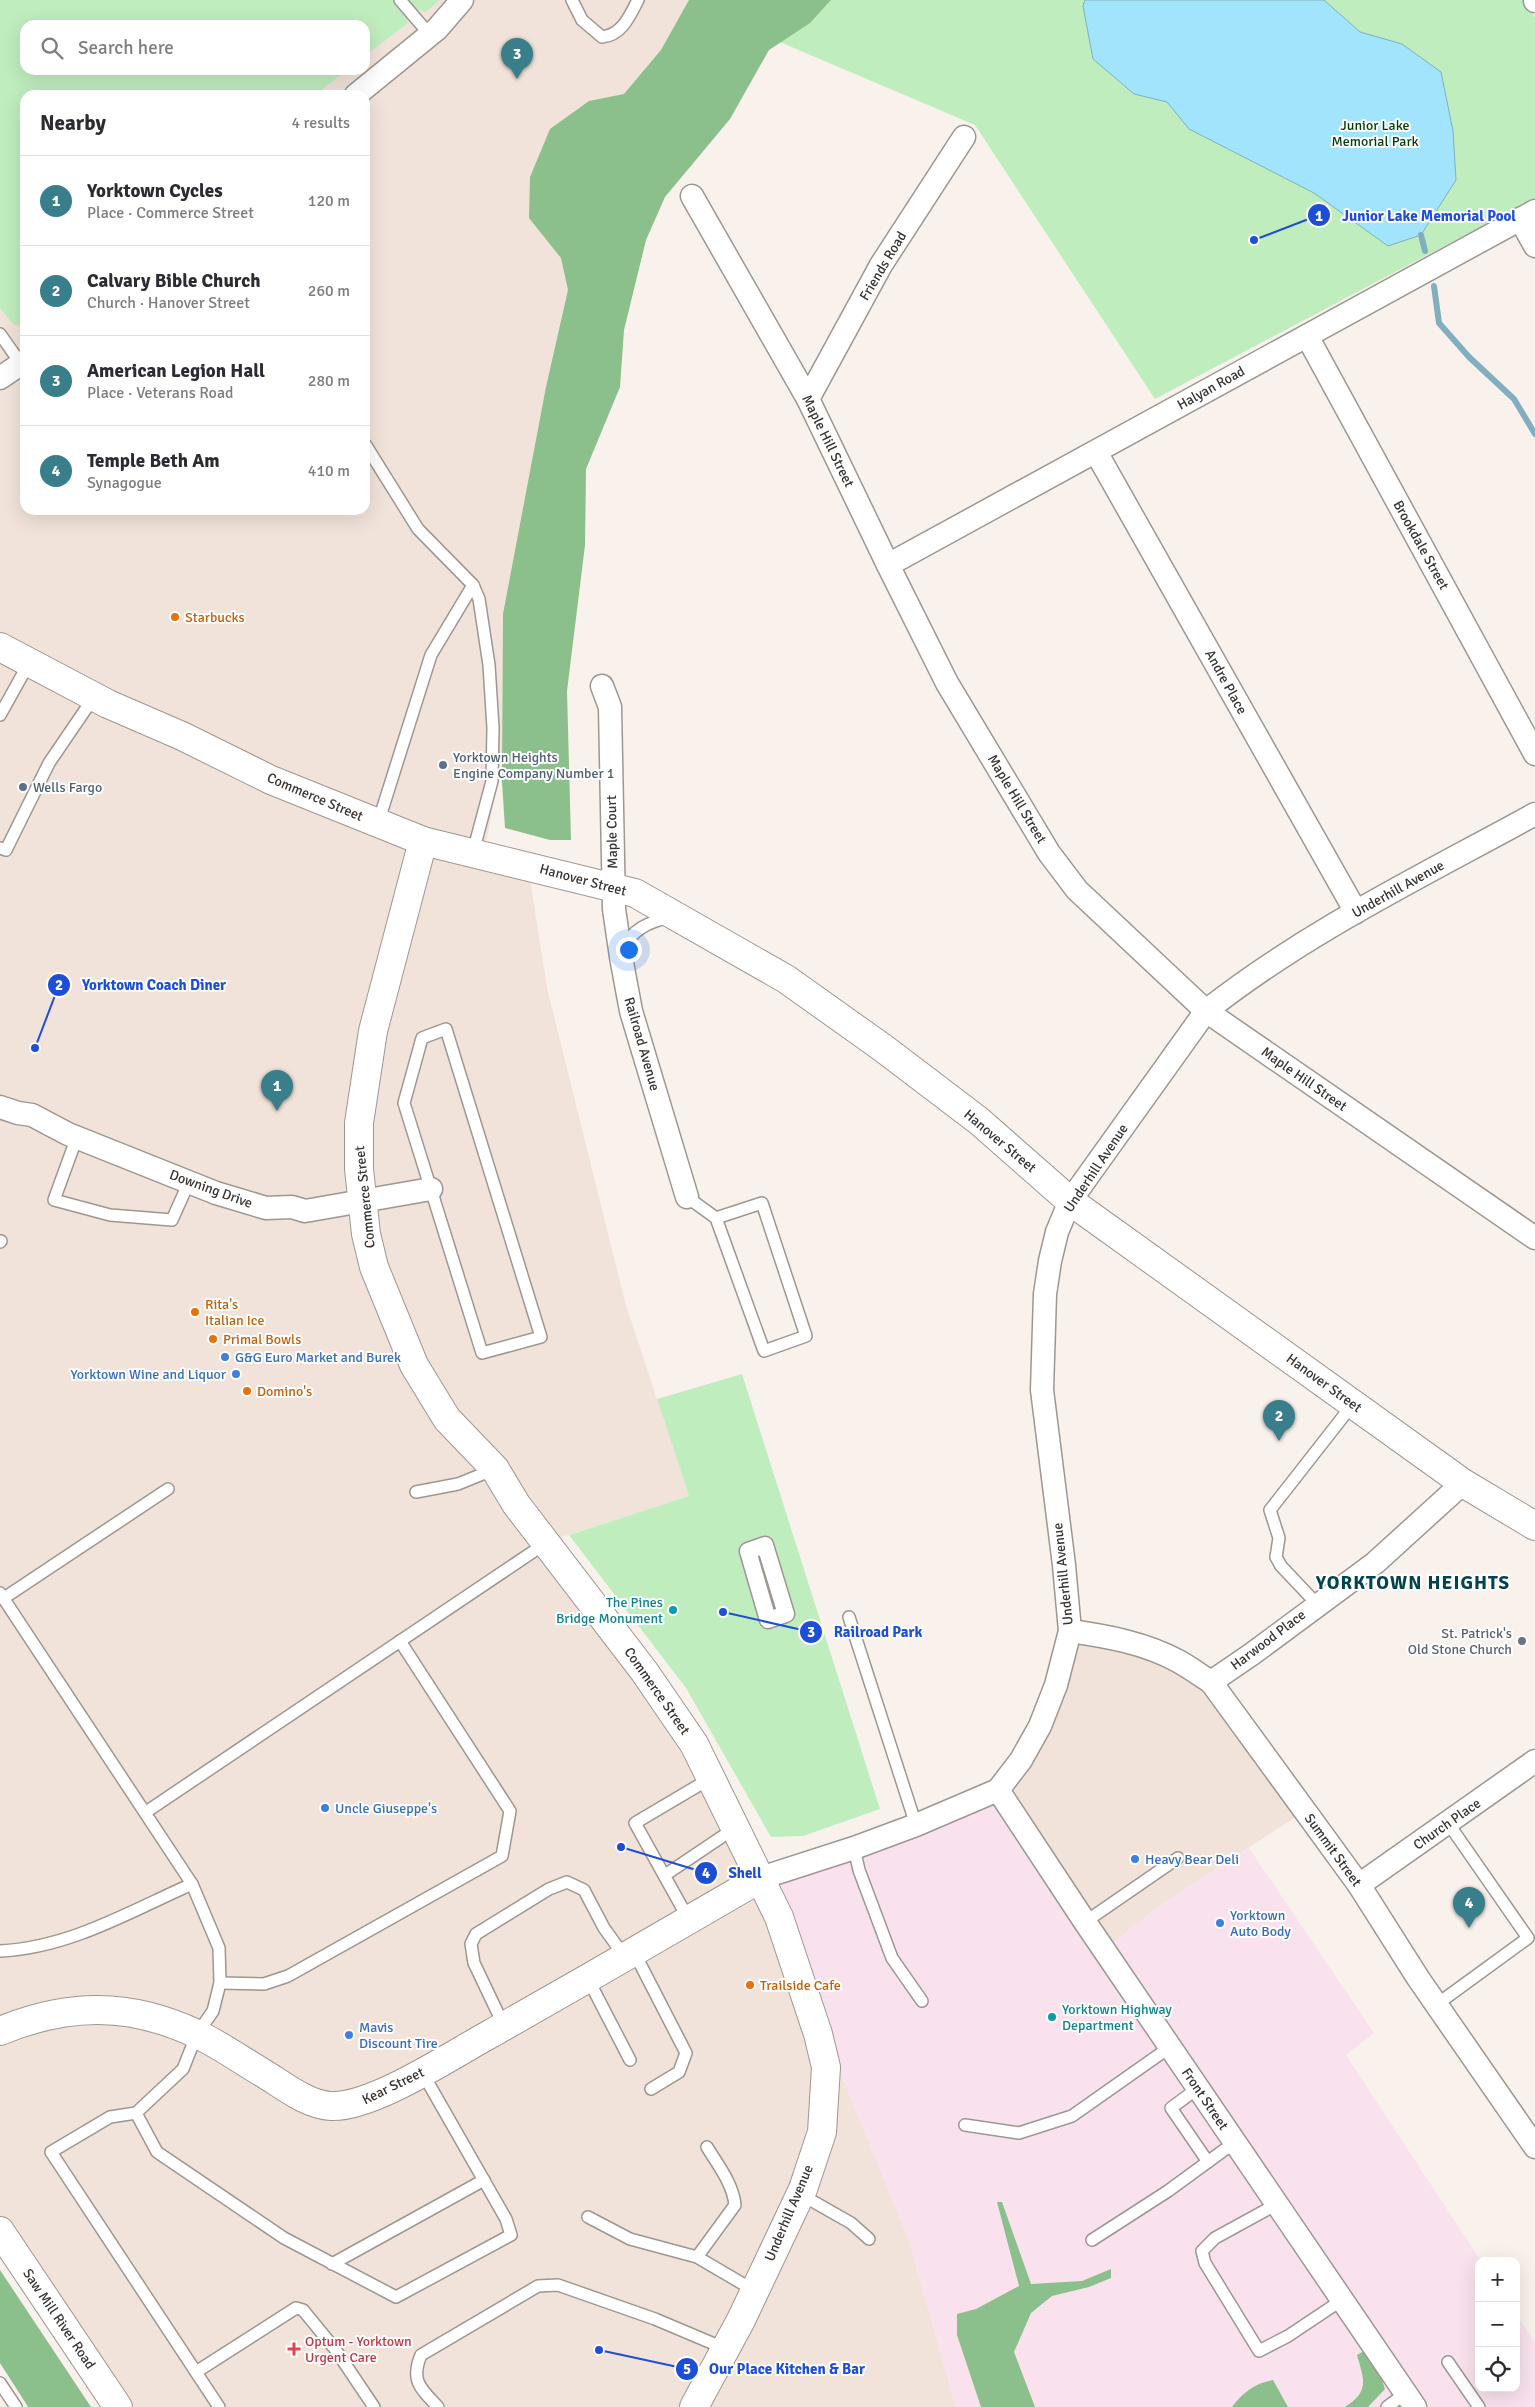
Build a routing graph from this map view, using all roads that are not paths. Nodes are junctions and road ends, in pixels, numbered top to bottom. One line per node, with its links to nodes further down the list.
1 (400, 0): 5 (lane)
2 (462, 0): 5 (street)
3 (572, 0): 4 (lane)
4 (638, 0)
5 (430, 35): 6 (street)
6 (362, 90)
7 (964, 137): 16 (street, Friends Road)
8 (692, 196): 16 (street, Maple Hill Street)
9 (1528, 215): 10 (street); 12 (street, Halyan Road)
10 (1535, 246)
11 (0, 334): 13 (lane)
12 (1307, 336): 18 (street, Halyan Road); 26 (street, Brookdale Street)
13 (20, 358)
14 (20, 364): 15 (street)
15 (0, 378)
16 (808, 399): 19 (street, Maple Hill Street)
17 (370, 452): 20 (lane)
18 (1096, 452): 19 (street, Halyan Road); 33 (street, Andre Place)
19 (888, 565): 36 (street, Maple Hill Street)
20 (473, 585): 28 (lane); 31 (lane)
21 (0, 647): 22 (street, Commerce Street)
22 (29, 663): 24 (street, Commerce Street); 25 (lane)
23 (602, 686): 32 (street, Maple Court)
24 (94, 697): 28 (street, Commerce Street); 30 (lane)
25 (0, 715)
26 (1535, 754)
27 (1535, 814): 33 (street, Underhill Avenue)
28 (378, 823): 29 (street, Commerce Street)
29 (423, 841): 31 (street, Hanover Street); 42 (street, Commerce Street)
30 (0, 848)
31 (473, 852): 32 (street, Hanover Street)
32 (613, 889): 34 (street, Hanover Street); 35 (street, Railroad Avenue)
33 (1356, 912): 36 (street, Underhill Avenue)
34 (674, 916): 35 (lane); 43 (street, Hanover Street)
35 (620, 953): 41 (street, Railroad Avenue)
36 (1206, 1011): 43 (street, Underhill Avenue); 45 (street, Maple Hill Street)
37 (0, 1107): 38 (street, Downing Drive)
38 (76, 1137): 39 (street, Downing Drive); 39 (lane)
39 (189, 1182): 42 (street, Downing Drive)
40 (431, 1188): 40 (lane); 42 (street, Downing Drive)
41 (687, 1197): 44 (lane)
42 (362, 1201): 47 (street, Commerce Street)
43 (1070, 1201): 46 (street, Hanover Street); 56 (street, Underhill Avenue)
44 (716, 1218): 44 (lane)
45 (1535, 1238)
46 (1353, 1404): 48 (street, Hanover Street); 54 (lane)
47 (495, 1469): 50 (lane); 52 (street, Commerce Street)
48 (1463, 1483): 51 (street, Hanover Street); 54 (street, Harwood Place)
49 (168, 1489): 53 (lane)
50 (416, 1492)
51 (1535, 1526)
52 (546, 1543): 57 (lane); 60 (street, Commerce Street)
53 (2, 1595): 62 (lane)
54 (1317, 1604): 58 (street, Harwood Place)
55 (849, 1617): 64 (lane)
56 (1070, 1632): 58 (street, Summit Street); 61 (street, Underhill Avenue)
57 (400, 1641): 62 (lane); 77 (lane)
58 (1211, 1682): 71 (street, Summit Street)
59 (1535, 1762): 63 (street, Church Place)
60 (710, 1778): 65 (street, Commerce Street); 68 (lane)
61 (998, 1790): 64 (street, Underhill Avenue); 73 (street, Front Street)
62 (146, 1812): 70 (lane)
63 (1448, 1823): 71 (street, Church Place); 79 (lane)
64 (916, 1825): 66 (street, Underhill Avenue)
65 (734, 1828): 68 (lane); 69 (street, Commerce Street)
66 (854, 1848): 69 (street, Underhill Avenue); 78 (lane)
67 (1178, 1858): 73 (lane)
68 (665, 1875): 72 (lane)
69 (761, 1878): 72 (street, Kear Street); 95 (street, Underhill Avenue)
70 (192, 1884): 74 (lane); 77 (lane)
71 (1359, 1885): 79 (street, Summit Street)
72 (689, 1920): 75 (street, Kear Street)
73 (1085, 1922): 83 (street, Front Street)
74 (0, 1951)
75 (629, 1955): 76 (street, Kear Street); 80 (lane); 87 (lane)
76 (588, 1979): 80 (street, Kear Street); 84 (lane)
77 (220, 1982): 82 (lane)
78 (922, 2001)
79 (1436, 2005): 92 (street, Summit Street)
80 (504, 2026): 85 (street, Kear Street)
81 (0, 2031): 82 (street, Kear Street)
82 (197, 2034): 85 (street, Kear Street); 88 (lane)
83 (1170, 2047): 86 (street, Front Street); 89 (lane)
84 (630, 2060)
85 (422, 2072): 94 (lane)
86 (1198, 2088): 90 (street, Front Street); 93 (lane)
87 (651, 2089)
88 (136, 2113): 102 (lane); 107 (lane)
89 (965, 2125)
90 (1234, 2142): 93 (lane); 96 (street, Front Street)
91 (707, 2147): 101 (lane)
92 (1535, 2147)
93 (1208, 2162): 100 (lane)
94 (484, 2180): 102 (lane); 102 (lane)
95 (800, 2194): 99 (lane); 103 (street, Underhill Avenue)
96 (1277, 2204): 104 (street, Front Street); 104 (lane)
97 (588, 2217): 101 (lane)
98 (0, 2230): 111 (street, Saw Mill River Road)
99 (869, 2239)
100 (1092, 2240)
101 (697, 2257): 103 (lane)
102 (332, 2264)
103 (755, 2291): 105 (street, Underhill Avenue)
104 (1342, 2300): 109 (street, Front Street)
105 (726, 2348): 114 (lane); 115 (street, Underhill Avenue)
106 (1448, 2362): 117 (lane)
107 (196, 2372): 112 (lane); 113 (lane)
108 (0, 2382): 110 (lane)
109 (1410, 2400): 116 (lane)
110 (16, 2407)
111 (118, 2407)
112 (219, 2407)
113 (374, 2407)
114 (438, 2407)
115 (694, 2407)
116 (1387, 2407)
117 (1479, 2407)

